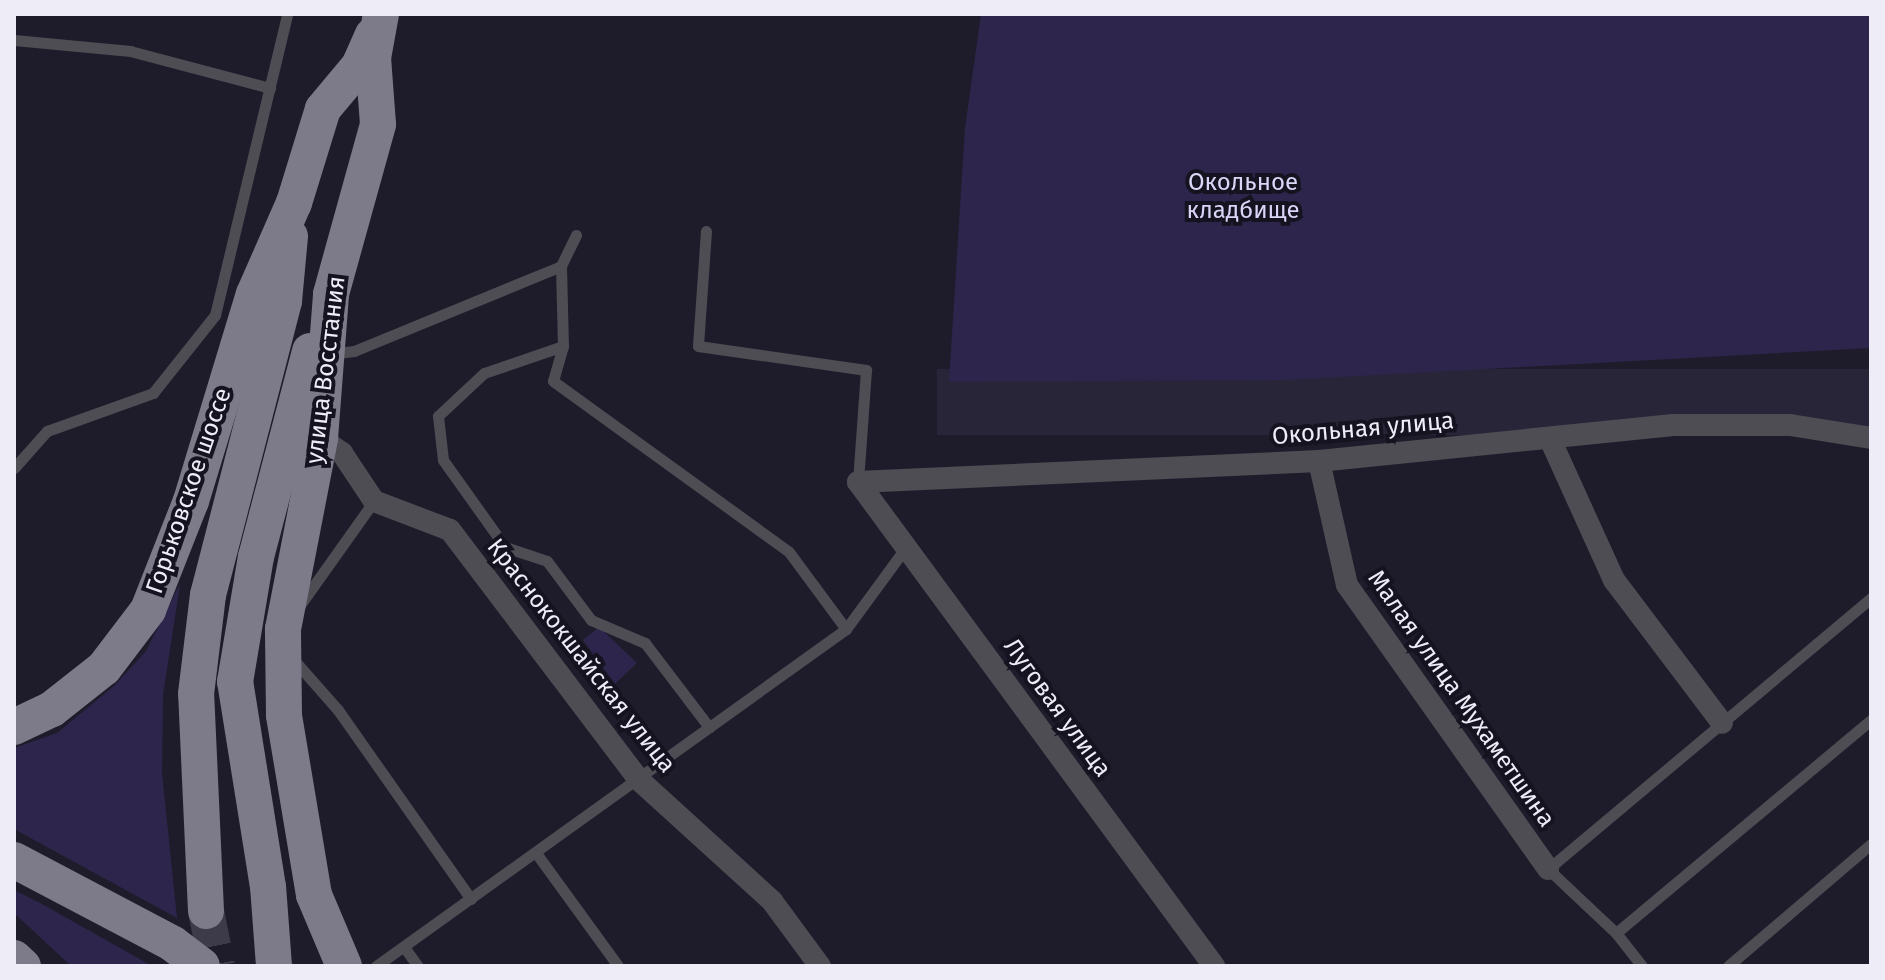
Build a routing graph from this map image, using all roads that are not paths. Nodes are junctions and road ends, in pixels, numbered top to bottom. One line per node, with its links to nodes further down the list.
1 (287, 14): 4 (lane)
2 (381, 16): 5 (main road, улица Восстания); 9 (main road, улица Восстания)
3 (14, 40): 4 (lane)
4 (270, 88): 16 (lane)
5 (294, 203): 25 (main road, Горьковское шоссе); 33 (main road)
6 (706, 231): 17 (lane)
7 (576, 235): 8 (lane)
8 (561, 266): 10 (lane); 11 (lane)
9 (331, 294): 11 (main road, улица Восстания); 39 (main road)
10 (563, 346): 22 (lane); 26 (lane)
11 (326, 354): 12 (main road, улица Восстания)
12 (320, 438): 18 (street); 21 (main road, улица Восстания)
13 (1871, 438): 14 (street, Окольная улица)
14 (1550, 439): 15 (street, Окольная улица); 24 (street)
15 (1319, 461): 17 (street, Окольная улица); 31 (street, Малая улица Мухаметшина)
16 (14, 468)
17 (858, 482): 19 (street, Луговая улица)
18 (374, 501): 21 (lane); 27 (street, Краснококшайская улица)
19 (906, 547): 22 (lane); 45 (street, Луговая улица)
20 (1871, 598): 24 (lane)
21 (283, 629): 32 (lane); 40 (main road, улица Восстания)
22 (846, 629): 26 (lane)
23 (1871, 720): 34 (lane)
24 (1722, 723): 31 (lane)
25 (14, 727)
26 (709, 727): 27 (lane)
27 (638, 779): 29 (lane); 44 (street, Краснококшайская улица)
28 (1871, 844): 47 (lane)
29 (536, 853): 32 (lane); 43 (lane)
30 (14, 860): 38 (main road)
31 (1548, 869): 34 (lane)
32 (471, 899): 35 (lane)
33 (206, 911)
34 (1616, 933): 46 (lane)
35 (404, 947): 41 (lane); 42 (lane)
36 (14, 958): 37 (main road)
37 (23, 966)
38 (202, 966)
39 (274, 966)
40 (344, 966)
41 (376, 966)
42 (418, 966)
43 (618, 966)
44 (820, 966)
45 (1214, 966)
46 (1642, 966)
47 (1728, 966)

